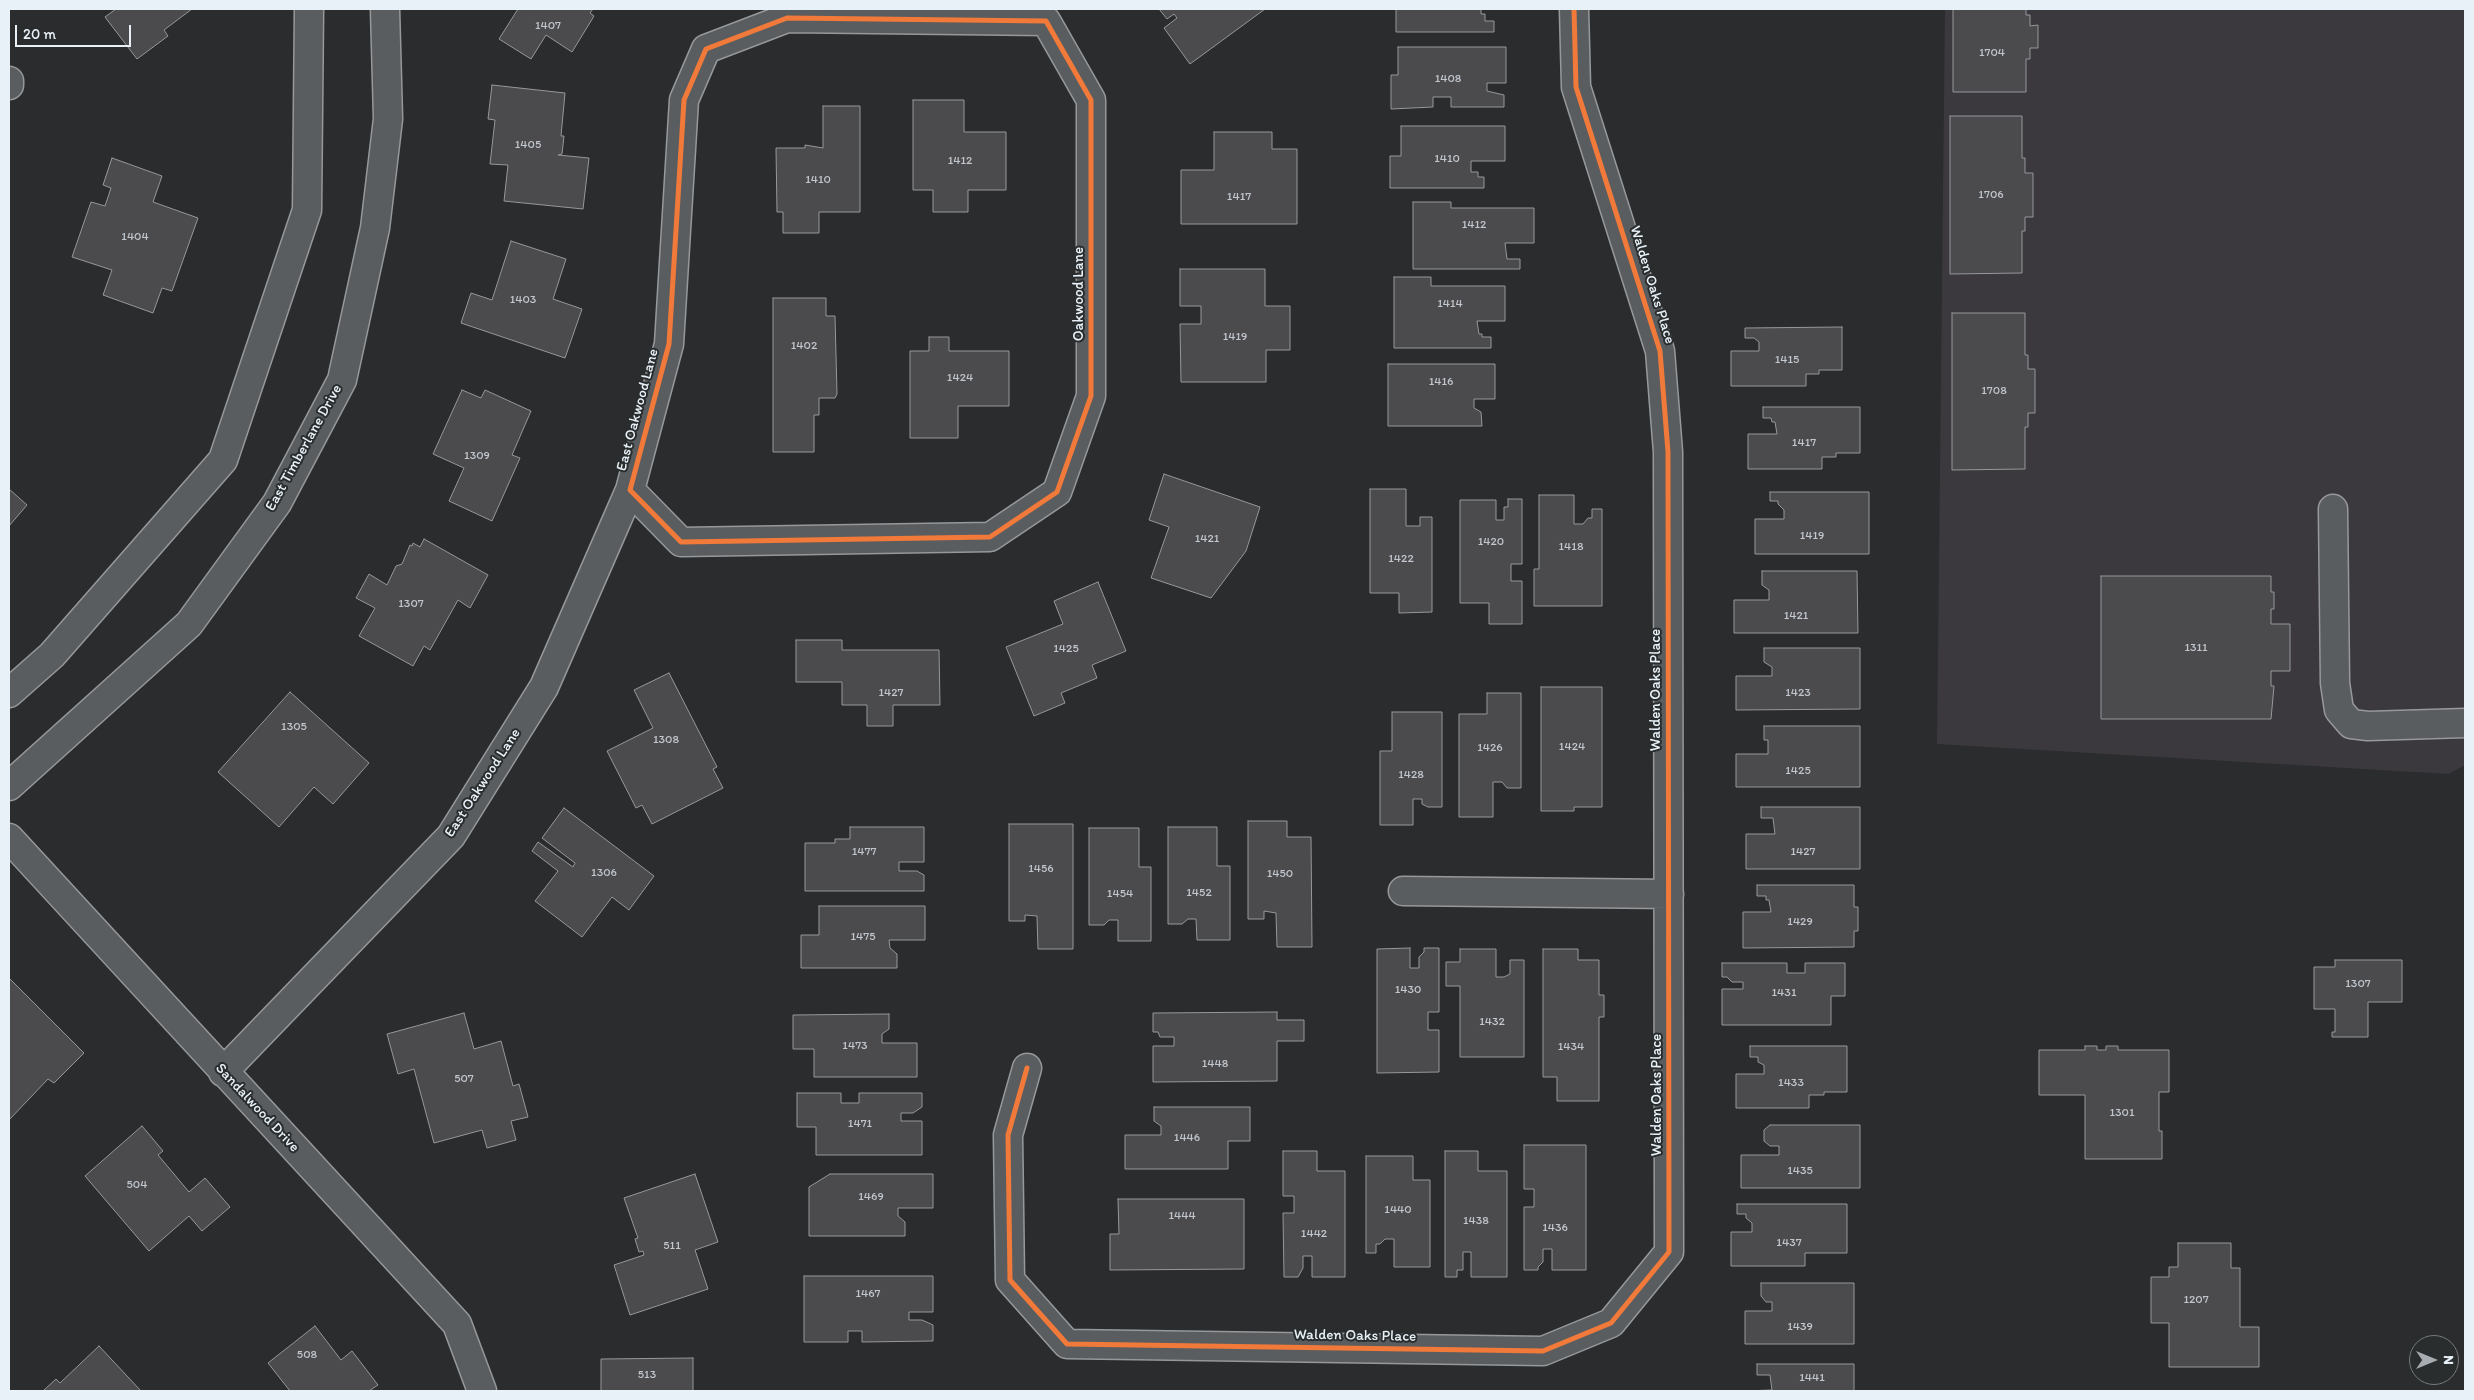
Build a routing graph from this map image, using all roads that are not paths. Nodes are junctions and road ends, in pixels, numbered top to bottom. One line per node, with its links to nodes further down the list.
1 (309, 9): 10 (street)
2 (385, 9): 12 (street, East Timberlane Drive)
3 (1574, 9): 15 (street, Walden Oaks Place)
4 (1046, 21): 7 (street, East Oakwood Lane); 9 (street, Oakwood Lane)
5 (9, 81): 6 (street)
6 (9, 86)
7 (630, 490): 9 (street, East Oakwood Lane); 17 (street, East Oakwood Lane)
8 (2333, 509): 11 (street)
9 (990, 537)
10 (9, 693)
11 (2465, 723)
12 (9, 786)
13 (9, 838): 17 (street, Sandalwood Drive)
14 (1403, 891): 15 (street)
15 (1669, 894): 16 (street, Walden Oaks Place)
16 (1027, 1068)
17 (224, 1072): 18 (street, Sandalwood Drive)
18 (482, 1391)

